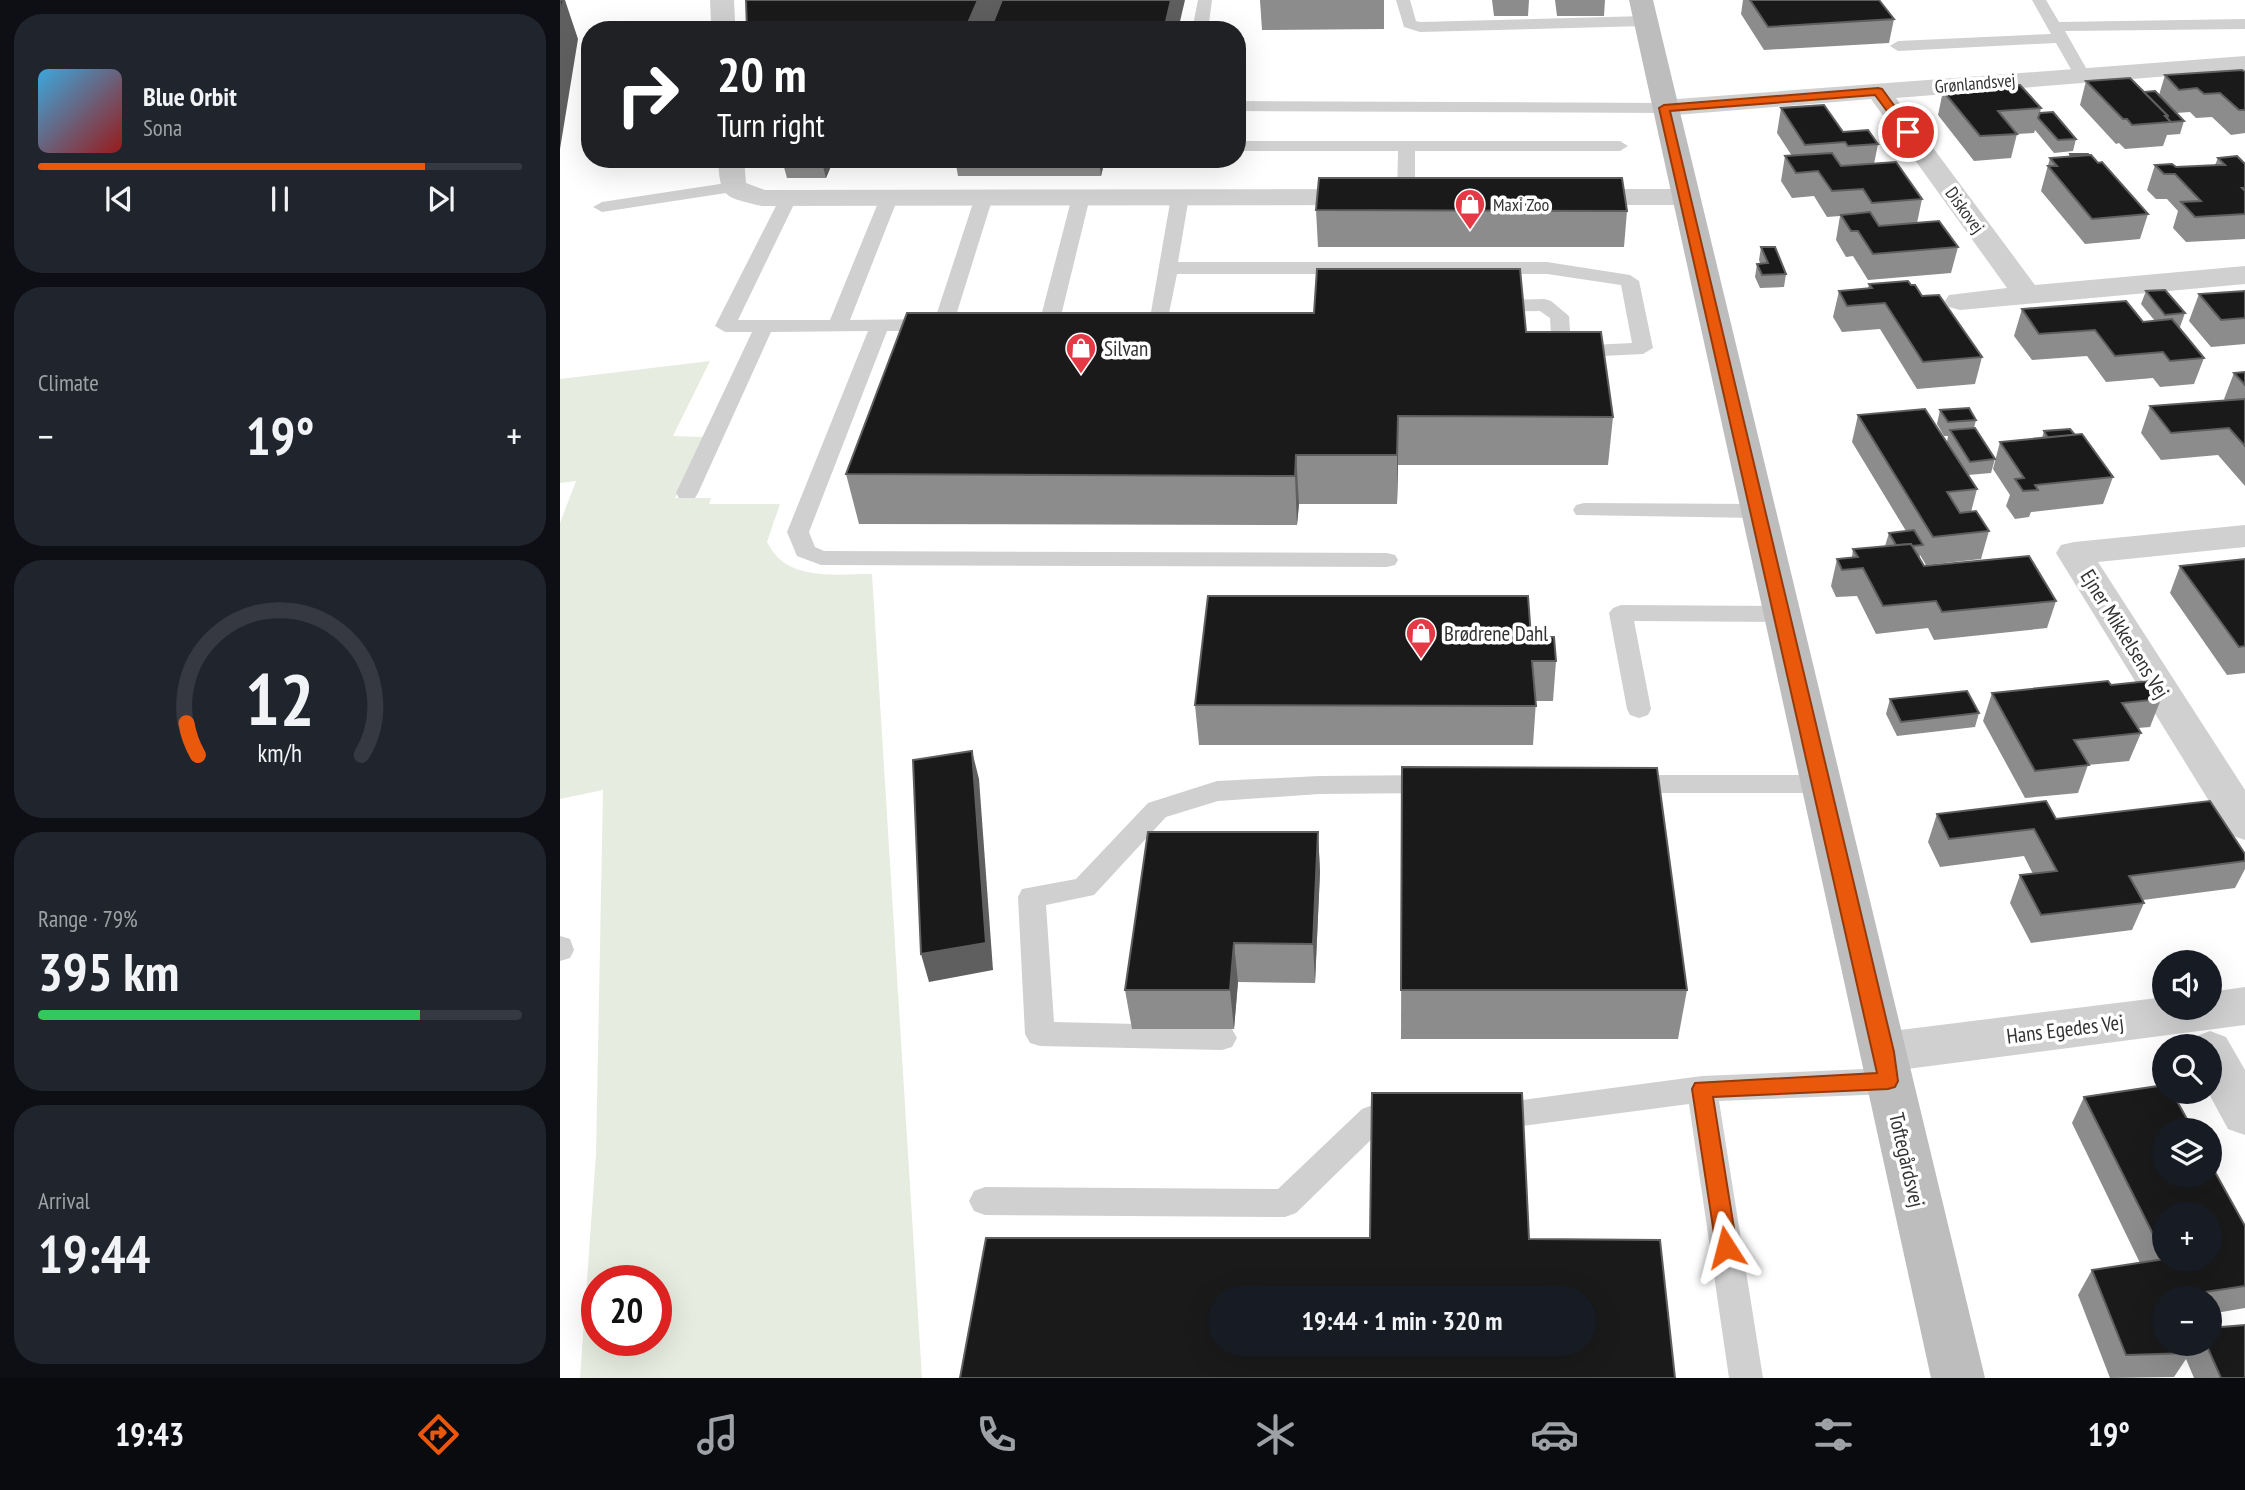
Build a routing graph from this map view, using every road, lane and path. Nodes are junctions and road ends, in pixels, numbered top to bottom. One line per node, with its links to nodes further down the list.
1 (722, 0): 6 (street)
2 (1205, 0): 7 (lane)
3 (1403, 0): 5 (lane)
4 (2039, 0): 9 (lane)
5 (1643, 11): 15 (street, Toftegårdsvej)
6 (723, 21)
7 (1202, 21)
8 (2245, 24): 9 (lane)
9 (2057, 32): 10 (lane); 12 (lane)
10 (1898, 46)
11 (2245, 63): 12 (street, Grønlandsvej)
12 (2082, 75): 13 (street, Grønlandsvej)
13 (1878, 91): 15 (street, Grønlandsvej); 33 (street, Diskovej)
14 (1246, 106): 15 (lane)
15 (1664, 108): 27 (street, Toftegårdsvej)
16 (1407, 145): 17 (lane); 18 (lane); 24 (lane)
17 (1246, 146)
18 (1620, 146)
19 (732, 168): 20 (street)
20 (733, 187): 28 (street); 30 (lane)
21 (984, 197): 22 (street); 29 (street); 39 (lane)
22 (1081, 197): 23 (street); 41 (lane)
23 (1180, 197): 24 (street); 31 (lane)
24 (1406, 197): 25 (street)
25 (1434, 197)
26 (1545, 197): 27 (street)
27 (1684, 197): 45 (street, Toftegårdsvej)
28 (788, 198): 29 (street); 42 (lane)
29 (889, 198): 37 (lane)
30 (602, 207)
31 (1170, 268): 35 (lane); 36 (lane)
32 (2245, 275): 33 (street)
33 (2027, 295): 34 (street)
34 (1960, 300)
35 (1475, 306)
36 (1118, 324)
37 (838, 325): 38 (lane); 42 (lane)
38 (880, 325): 39 (lane); 47 (lane)
39 (943, 325): 40 (lane)
40 (969, 325)
41 (1049, 325)
42 (764, 326): 43 (lane)
43 (687, 493)
44 (1584, 510): 45 (lane)
45 (1757, 511): 48 (street, Toftegårdsvej)
46 (2245, 536): 53 (street, Ejner Mikkelsens Vej)
47 (1387, 560)
48 (1780, 614): 49 (lane); 51 (street, Toftegårdsvej)
49 (1639, 709)
50 (1597, 784): 51 (lane)
51 (1820, 784): 58 (street, Toftegårdsvej)
52 (1458, 785): 56 (lane)
53 (2245, 824)
54 (2245, 1006): 55 (street, Hans Egedes Vej)
55 (2207, 1034)
56 (1222, 1038)
57 (2152, 1042): 58 (street, Hans Egedes Vej)
58 (1886, 1066): 60 (lane); 66 (street, Toftegårdsvej)
59 (2222, 1072): 61 (street)
60 (1702, 1089): 62 (lane); 65 (lane)
61 (2245, 1114)
62 (1468, 1115)
63 (1427, 1116): 64 (lane)
64 (985, 1201)
65 (1746, 1378)
66 (1958, 1378)

